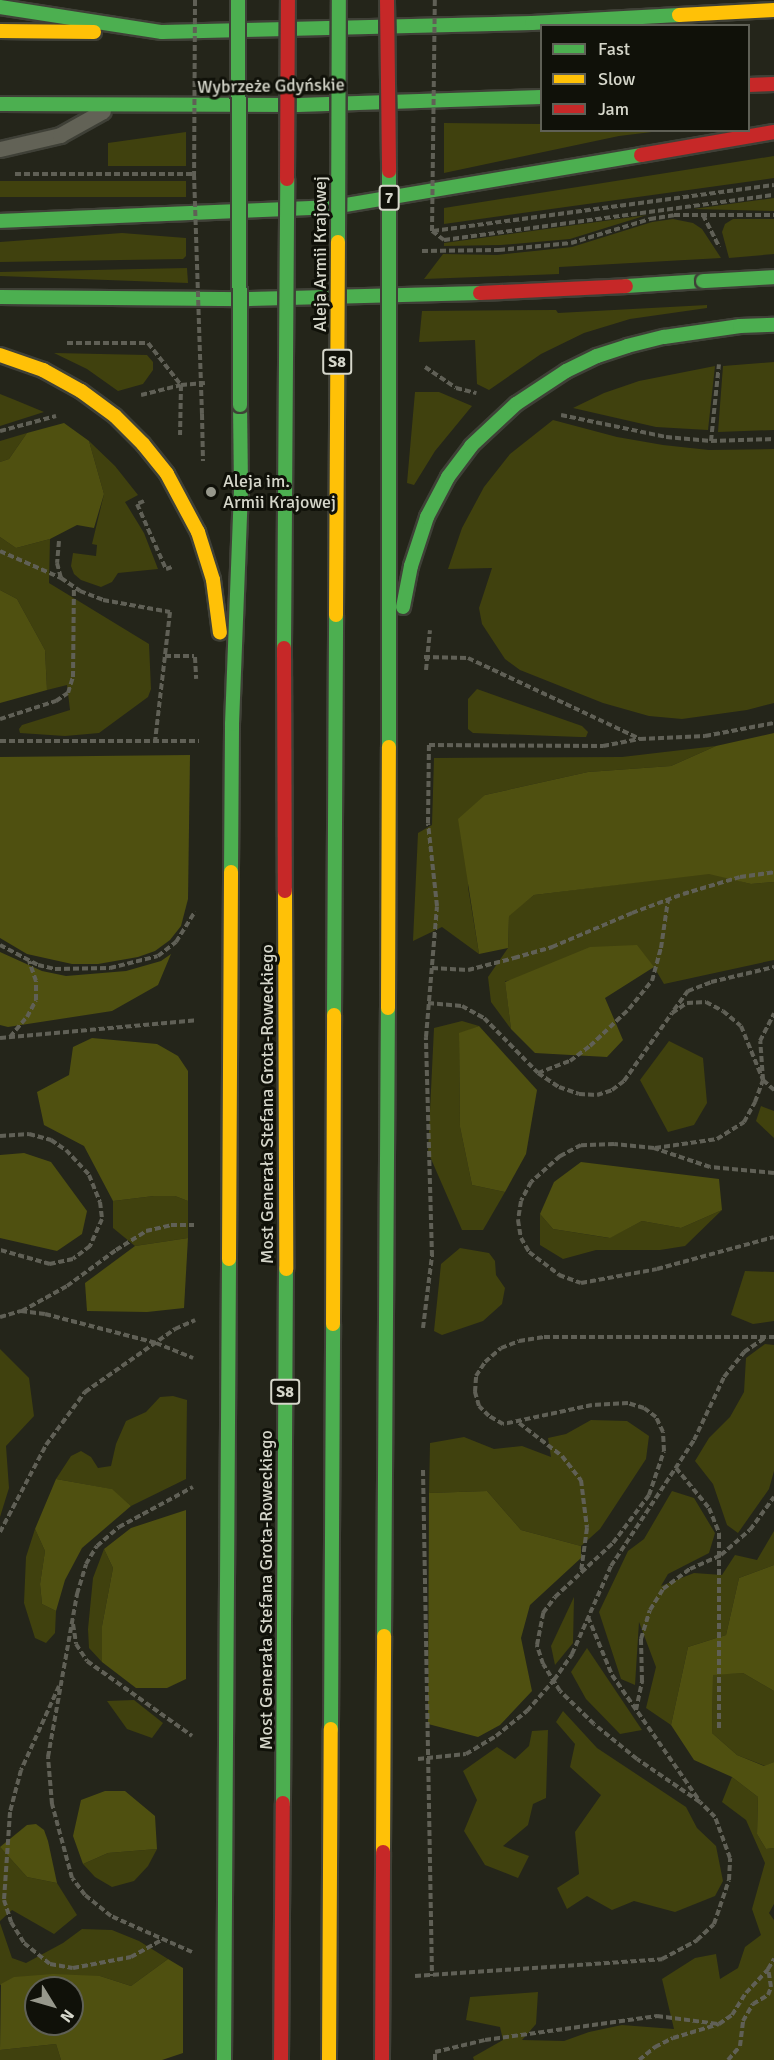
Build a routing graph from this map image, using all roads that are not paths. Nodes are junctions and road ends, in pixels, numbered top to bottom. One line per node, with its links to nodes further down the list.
1 (238, 0): 23 (main road, bridge)
2 (288, 0): 24 (main road, Aleja Armii Krajowej / S8, bridge)
3 (339, 0): 28 (main road, Aleja Armii Krajowej / S8, bridge)
4 (387, 0): 13 (main road, bridge)
5 (0, 7): 9 (main road)
6 (774, 10): 9 (main road)
7 (403, 11): 13 (main road, bridge)
8 (0, 31): 9 (main road)
9 (162, 32)
10 (774, 84): 11 (main road)
11 (750, 85)
12 (540, 97): 15 (main road, Wybrzeże Gdyńskie)
13 (389, 100): 25 (main road, bridge)
14 (0, 104): 15 (main road, Wybrzeże Gdyńskie)
15 (111, 106): 17 (lane)
16 (774, 132): 18 (main road, 7)
17 (0, 149)
18 (0, 221)
19 (774, 277): 20 (main road, bridge)
20 (0, 297)
21 (774, 325): 25 (main road, bridge)
22 (0, 355): 23 (main road, bridge)
23 (232, 724): 26 (main road, bridge)
24 (284, 724): 27 (main road, Most Generała Stefana Grota-Roweckiego / S8, bridge)
25 (389, 725): 29 (main road, bridge)
26 (224, 2060)
27 (281, 2060)
28 (329, 2060)
29 (382, 2060)

